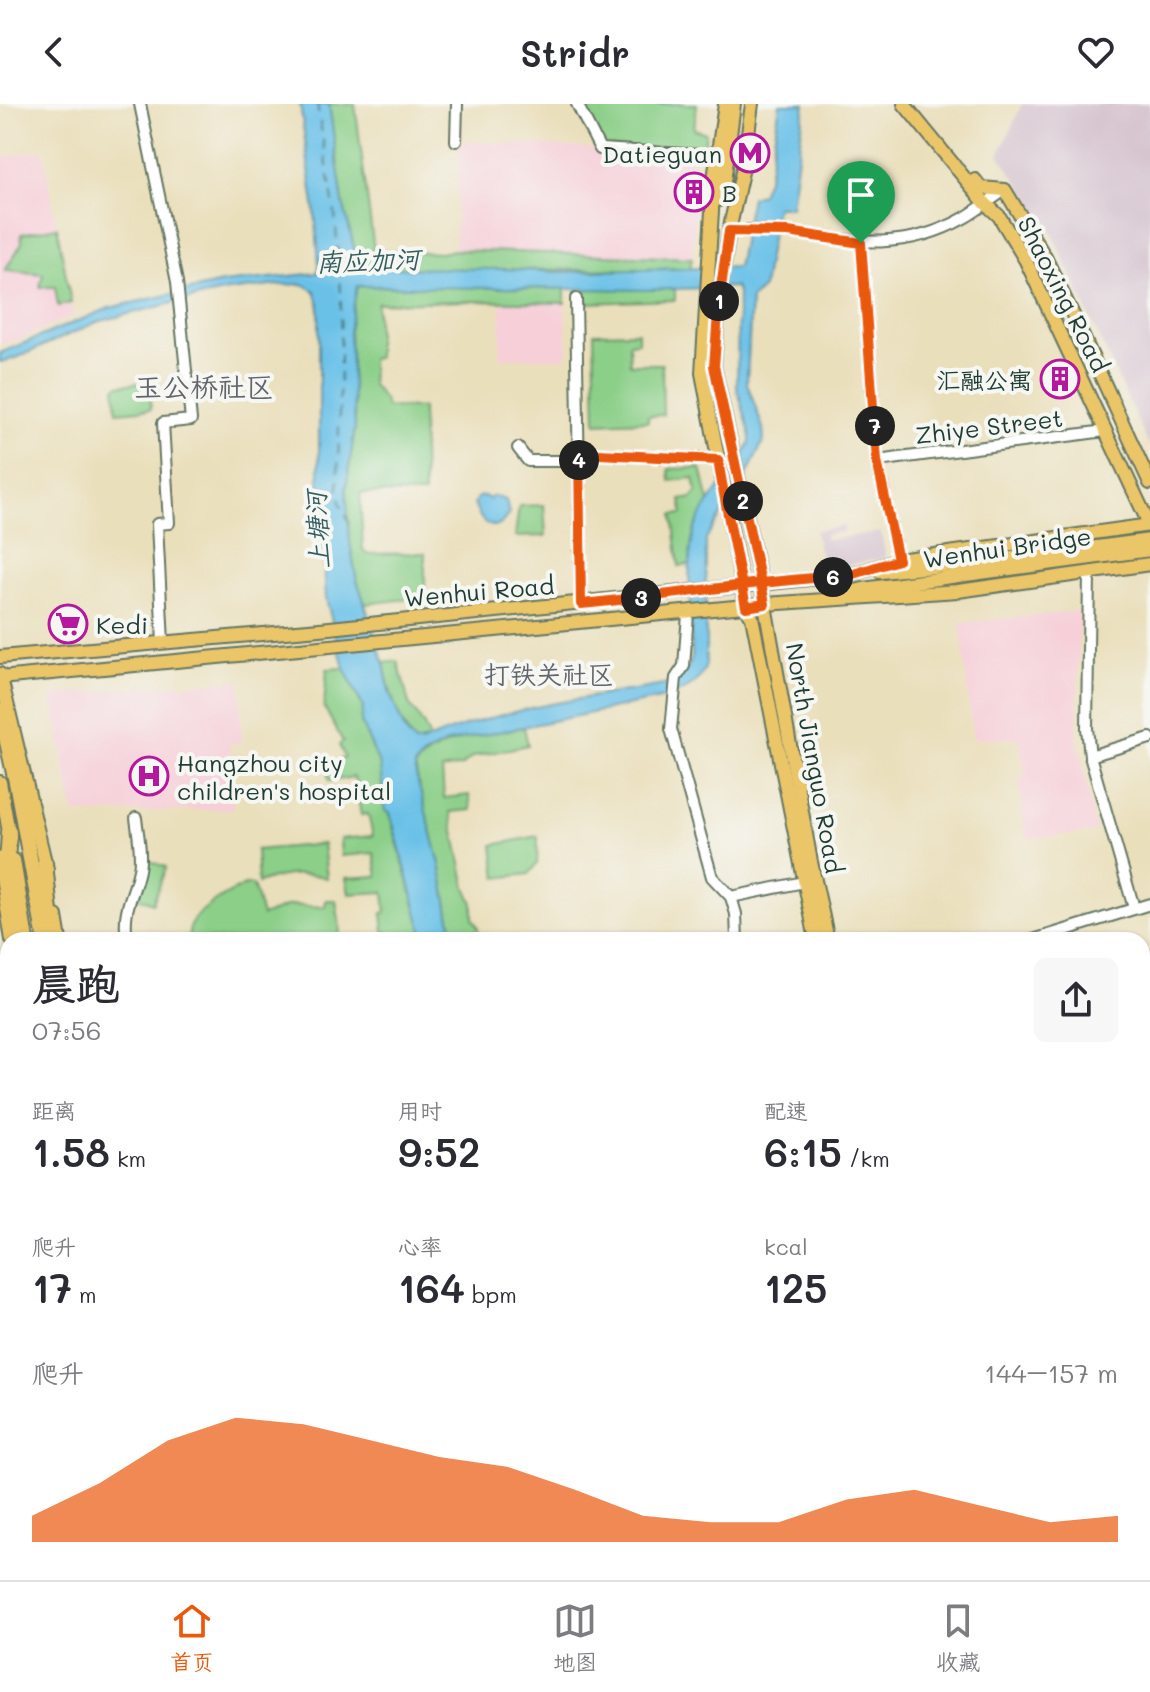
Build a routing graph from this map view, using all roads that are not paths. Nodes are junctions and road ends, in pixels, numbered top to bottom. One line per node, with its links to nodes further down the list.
1 (140, 104): 39 (street)
2 (457, 104): 10 (street)
3 (577, 104): 11 (street)
4 (725, 104): 11 (main road)
5 (734, 104): 14 (main road)
6 (743, 104): 15 (main road)
7 (752, 104): 15 (main road)
8 (904, 104): 13 (main road, Shaoxing Road)
9 (912, 104): 12 (main road, Shaoxing Road)
10 (456, 141)
11 (718, 156): 14 (main road)
12 (1005, 190): 13 (street); 23 (main road, Shaoxing Road)
13 (985, 203): 16 (street); 18 (main road, Shaoxing Road)
14 (713, 218): 21 (main road, North Jianguo Road)
15 (730, 224): 16 (street, bridge); 32 (main road, North Jianguo Road)
16 (861, 243): 22 (street)
17 (576, 299): 20 (street)
18 (1105, 431): 22 (street, Zhiye Street); 24 (main road, Shaoxing Road)
19 (518, 448): 20 (street)
20 (579, 457): 21 (street); 35 (street)
21 (718, 460): 33 (main road, North Jianguo Road)
22 (877, 461): 27 (street)
23 (1150, 483)
24 (1150, 526): 27 (main road, Wenhui Road)
25 (1150, 540): 29 (main road, Wenhui Bridge)
26 (1150, 550): 29 (main road, Wenhui Bridge)
27 (898, 560): 31 (main road, Wenhui Road)
28 (1150, 564): 30 (main road, Wenhui Road)
29 (975, 569): 31 (main road, Wenhui Bridge); 34 (main road, Wenhui Bridge)
30 (1089, 573): 34 (main road, Wenhui Road); 45 (street)
31 (854, 574): 32 (main road, Wenhui Road)
32 (761, 583): 33 (main road, Wenhui Road); 36 (main road, North Jianguo Road)
33 (742, 585): 35 (main road, Wenhui Road); 37 (main road, North Jianguo Road)
34 (824, 599): 36 (main road, Wenhui Road)
35 (581, 604): 39 (main road, Wenhui Road)
36 (765, 604): 37 (main road, Wenhui Road); 65 (main road, North Jianguo Road)
37 (746, 607): 38 (main road, Wenhui Road); 51 (main road, North Jianguo Road)
38 (688, 614): 41 (main road, Wenhui Road); 52 (street)
39 (163, 643): 40 (main road, Wenhui Road)
40 (0, 657)
41 (0, 677): 49 (main road)
42 (0, 711): 59 (highway)
43 (1150, 738): 45 (street)
44 (0, 747): 58 (highway)
45 (1090, 756): 54 (street)
46 (0, 782): 48 (main road)
47 (136, 818): 62 (street)
48 (9, 832): 50 (highway); 57 (main road)
49 (45, 863): 60 (highway); 61 (main road)
50 (3, 864): 55 (main road); 56 (highway)
51 (804, 882): 52 (street); 64 (main road, North Jianguo Road)
52 (731, 897): 63 (street)
53 (1150, 904): 54 (street)
54 (1134, 908): 66 (street)
55 (11, 932)
56 (18, 932)
57 (26, 932)
58 (35, 932)
59 (44, 932)
60 (52, 932)
61 (58, 932)
62 (126, 932)
63 (737, 932)
64 (814, 932)
65 (826, 932)
66 (1058, 932)

